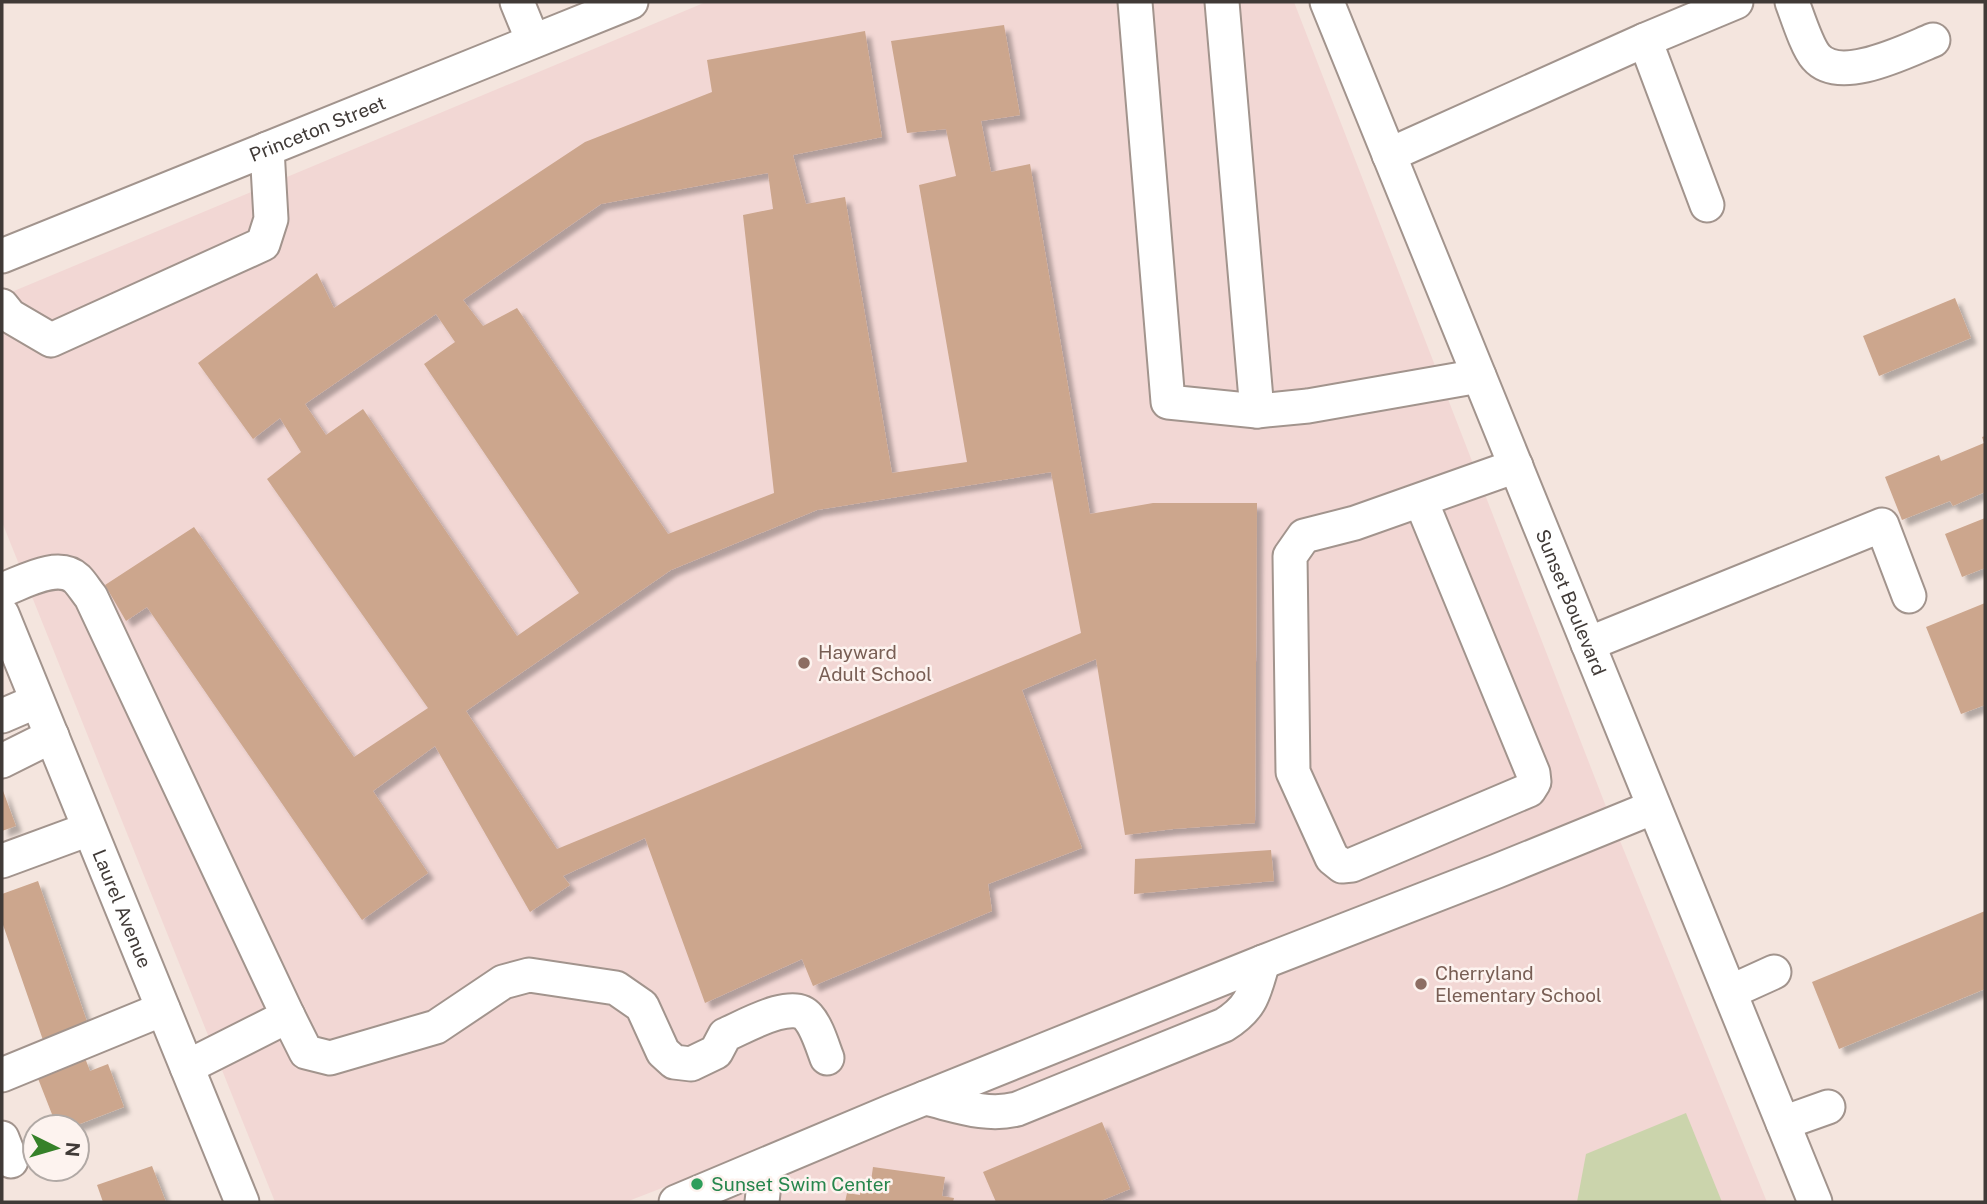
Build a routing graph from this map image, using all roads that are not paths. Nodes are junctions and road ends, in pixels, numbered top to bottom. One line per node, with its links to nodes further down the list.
1 (517, 2): 10 (street)
2 (631, 2): 10 (street, Princeton Street)
3 (1135, 2): 17 (street)
4 (1222, 2): 17 (street)
5 (1327, 2): 12 (street, Sunset Boulevard)
6 (1736, 2): 8 (street)
7 (1791, 2): 9 (street)
8 (1645, 40): 12 (street); 13 (street)
9 (1933, 40)
10 (533, 41): 11 (street, Princeton Street)
11 (267, 149): 14 (street, Princeton Street); 15 (street)
12 (1389, 155): 16 (street, Sunset Boulevard)
13 (1707, 205)
14 (2, 256)
15 (2, 306)
16 (1479, 376): 17 (street); 18 (street, Sunset Boulevard)
17 (1258, 411)
18 (1516, 466): 19 (street); 23 (street, Sunset Boulevard)
19 (1421, 501): 19 (street)
20 (2, 590): 35 (street)
21 (1909, 596): 23 (street)
22 (2, 614): 24 (street, Laurel Avenue)
23 (1588, 644): 28 (street, Sunset Boulevard)
24 (37, 701): 25 (street); 26 (street, Laurel Avenue)
25 (2, 716)
26 (52, 736): 27 (street); 29 (street, Laurel Avenue)
27 (2, 761)
28 (1654, 807): 31 (street); 33 (street, Sunset Boulevard)
29 (89, 829): 30 (street); 34 (street, Laurel Avenue)
30 (2, 860)
31 (1263, 962): 39 (street); 39 (street)
32 (1774, 971): 33 (street)
33 (1730, 992): 41 (street, Sunset Boulevard)
34 (163, 1009): 37 (street, Laurel Avenue); 38 (street)
35 (288, 1016): 36 (street); 37 (street)
36 (827, 1058)
37 (187, 1067): 43 (street, Laurel Avenue)
38 (2, 1075)
39 (925, 1098): 42 (street)
40 (1828, 1107): 41 (street)
41 (1783, 1123): 46 (street, Sunset Boulevard)
42 (766, 1166): 44 (street); 45 (street)
43 (242, 1202)
44 (676, 1202)
45 (762, 1202)
46 (1815, 1202)

